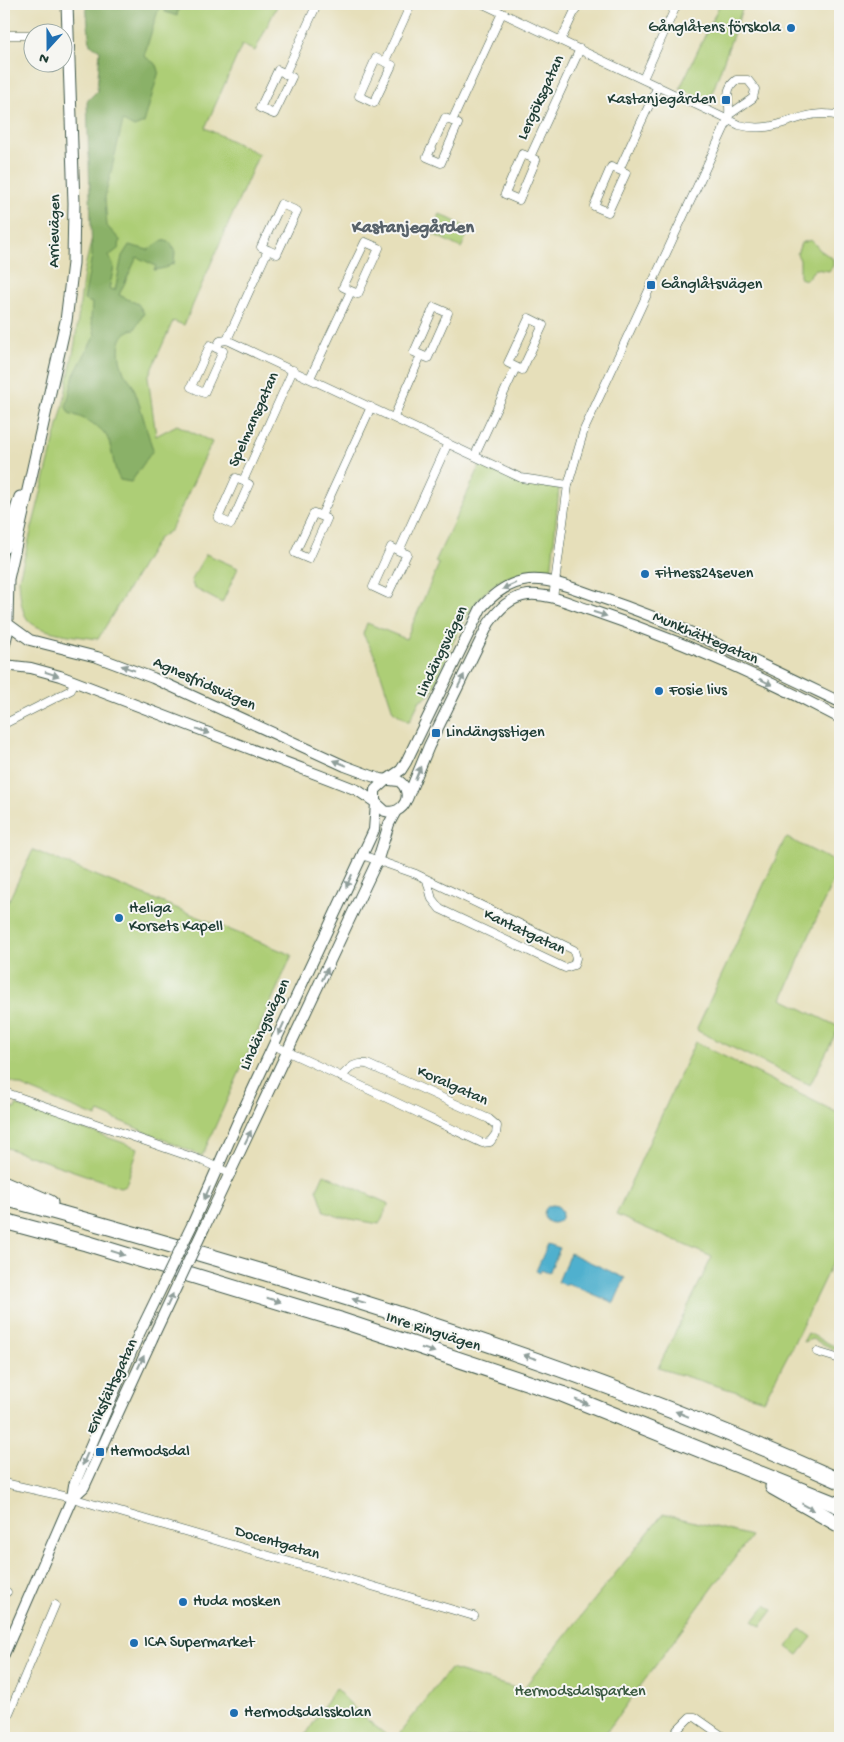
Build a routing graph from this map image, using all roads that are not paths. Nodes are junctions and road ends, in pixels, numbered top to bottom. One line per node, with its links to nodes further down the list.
1 (67, 4): 8 (main road, Arrievägen)
2 (317, 4): 15 (street)
3 (411, 4): 13 (street)
4 (483, 4): 7 (street, Lergöksgatan)
5 (578, 4): 11 (street, Lergöksgatan)
6 (677, 4): 16 (street)
7 (502, 12): 11 (street, Lergöksgatan); 20 (street)
8 (66, 22)
9 (4, 35): 10 (street)
10 (22, 35)
11 (561, 40): 12 (street, Lergöksgatan)
12 (580, 49): 16 (street, Lergöksgatan); 21 (street, Lergöksgatan)
13 (385, 61): 13 (street)
14 (67, 72): 34 (main road, Arrievägen)
15 (285, 74): 15 (street)
16 (643, 79): 17 (street, Lergöksgatan)
17 (658, 86): 19 (street, Lergöksgatan); 22 (street)
18 (840, 116): 19 (street, Lergöksgatan)
19 (729, 117): 19 (street); 37 (street)
20 (452, 121): 20 (street)
21 (530, 157): 21 (street, Lergöksgatan)
22 (619, 170): 22 (street)
23 (268, 250): 23 (street); 25 (street)
24 (351, 290): 24 (street); 30 (street)
25 (227, 340): 26 (street); 29 (street, Spelmansgatan)
26 (216, 348): 26 (street)
27 (421, 355): 27 (street); 32 (street)
28 (516, 367): 28 (street); 35 (street)
29 (293, 370): 30 (street, Spelmansgatan); 36 (street, Spelmansgatan)
30 (310, 378): 31 (street, Spelmansgatan)
31 (371, 407): 32 (street, Spelmansgatan); 38 (street)
32 (394, 417): 33 (street, Spelmansgatan)
33 (448, 443): 35 (street, Spelmansgatan); 40 (street)
34 (34, 455): 39 (main road, Arrievägen); 43 (main road, Arrievägen)
35 (475, 455): 37 (street, Spelmansgatan)
36 (243, 481): 36 (street, Spelmansgatan)
37 (568, 485): 41 (street)
38 (321, 516): 38 (street)
39 (4, 548)
40 (399, 551): 40 (street)
41 (556, 583): 42 (street); 47 (street, Munkhättegatan); 50 (street, Lindängsvägen, one-way to 50)
42 (553, 598): 48 (street, Munkhättegatan, one-way to 48); 51 (street, Lindängsvägen, one-way to 42)
43 (6, 619): 44 (main road, Arrievägen); 50 (street, Agnesfridsvägen, one-way to 43)
44 (4, 645)
45 (4, 665): 46 (street, one-way to 46)
46 (74, 682): 49 (street); 52 (street, one-way to 52)
47 (840, 702)
48 (840, 718)
49 (4, 724)
50 (387, 780): 51 (street); 52 (street, Lindängsvägen)
51 (407, 799): 53 (street, Lindängsvägen)
52 (376, 803): 53 (street); 54 (street, Lindängsvägen)
53 (396, 811): 55 (street, Lindängsvägen)
54 (362, 855): 55 (street, Kantatgatan); 57 (street, Lindängsvägen, one-way to 57)
55 (378, 859): 56 (street, Kantatgatan); 58 (street, Lindängsvägen, one-way to 55)
56 (427, 880): 56 (street, Kantatgatan)
57 (273, 1045): 58 (street, Koralgatan); 61 (street, Lindängsvägen)
58 (289, 1052): 59 (street, Koralgatan); 62 (street, Lindängsvägen, one-way to 58)
59 (341, 1077): 59 (street, Koralgatan)
60 (4, 1092): 61 (street)
61 (218, 1168): 62 (street); 69 (street, Lindängsvägen, one-way to 69, bridge)
62 (231, 1174): 70 (street, Lindängsvägen, bridge)
63 (4, 1183): 65 (highway)
64 (4, 1198): 65 (highway, Inre Ringvägen)
65 (88, 1220): 73 (highway, Inre Ringvägen, one-way to 65)
66 (4, 1221): 68 (highway, Inre Ringvägen)
67 (4, 1228): 68 (highway)
68 (86, 1243): 74 (highway, Inre Ringvägen, one-way to 74)
69 (177, 1258): 78 (street, Eriksfältsgatan, one-way to 78, bridge)
70 (189, 1262): 78 (street, Eriksfältsgatan, one-way to 70, bridge)
71 (817, 1352): 72 (street)
72 (840, 1359)
73 (713, 1427): 75 (highway); 76 (highway, Inre Ringvägen)
74 (687, 1443): 79 (highway, Inre Ringvägen); 80 (highway, one-way to 80)
75 (840, 1470)
76 (840, 1481)
77 (4, 1483): 78 (street, Docentgatan)
78 (72, 1498): 82 (street, Docentgatan); 83 (street, Eriksfältsgatan)
79 (840, 1506)
80 (840, 1525)
81 (55, 1605): 84 (street)
82 (474, 1616)
83 (4, 1654)
84 (4, 1725)
85 (681, 1738): 86 (street)
86 (725, 1738)

